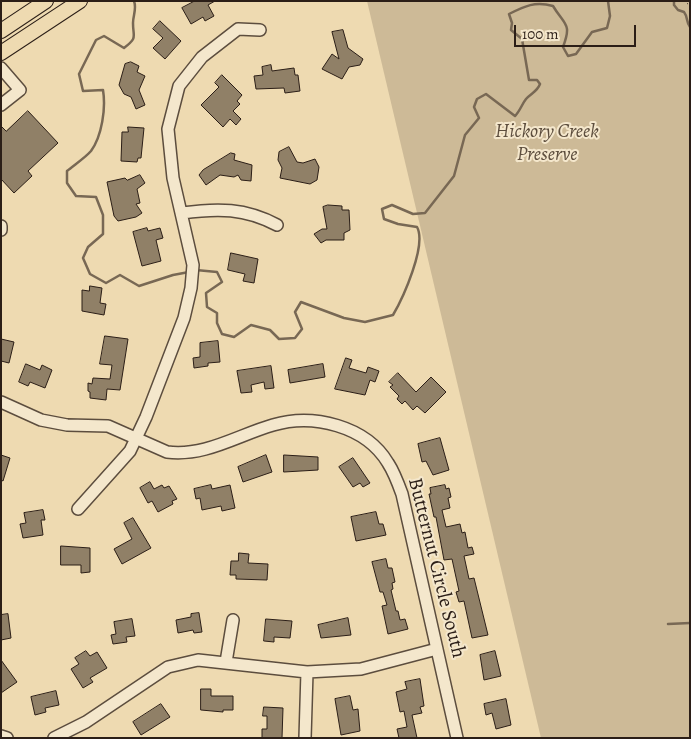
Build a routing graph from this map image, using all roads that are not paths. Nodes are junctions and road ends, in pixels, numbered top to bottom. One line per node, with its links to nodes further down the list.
1 (46, 1): 4 (main road)
2 (80, 1): 5 (main road)
3 (260, 30): 8 (street)
4 (1, 31)
5 (1, 53)
6 (1, 68): 7 (street)
7 (1, 105)
8 (182, 213): 9 (street); 11 (street)
9 (277, 225)
10 (1, 402): 11 (street, Butternut Circle South)
11 (136, 438): 12 (street); 14 (street, Butternut Circle South)
12 (78, 509)
13 (233, 620): 15 (street)
14 (437, 649): 16 (street); 21 (street, Butternut Circle South)
15 (226, 662): 16 (street); 19 (street)
16 (307, 672): 20 (street)
17 (1, 736): 18 (street)
18 (7, 738)
19 (54, 738)
20 (305, 738)
21 (457, 738)

